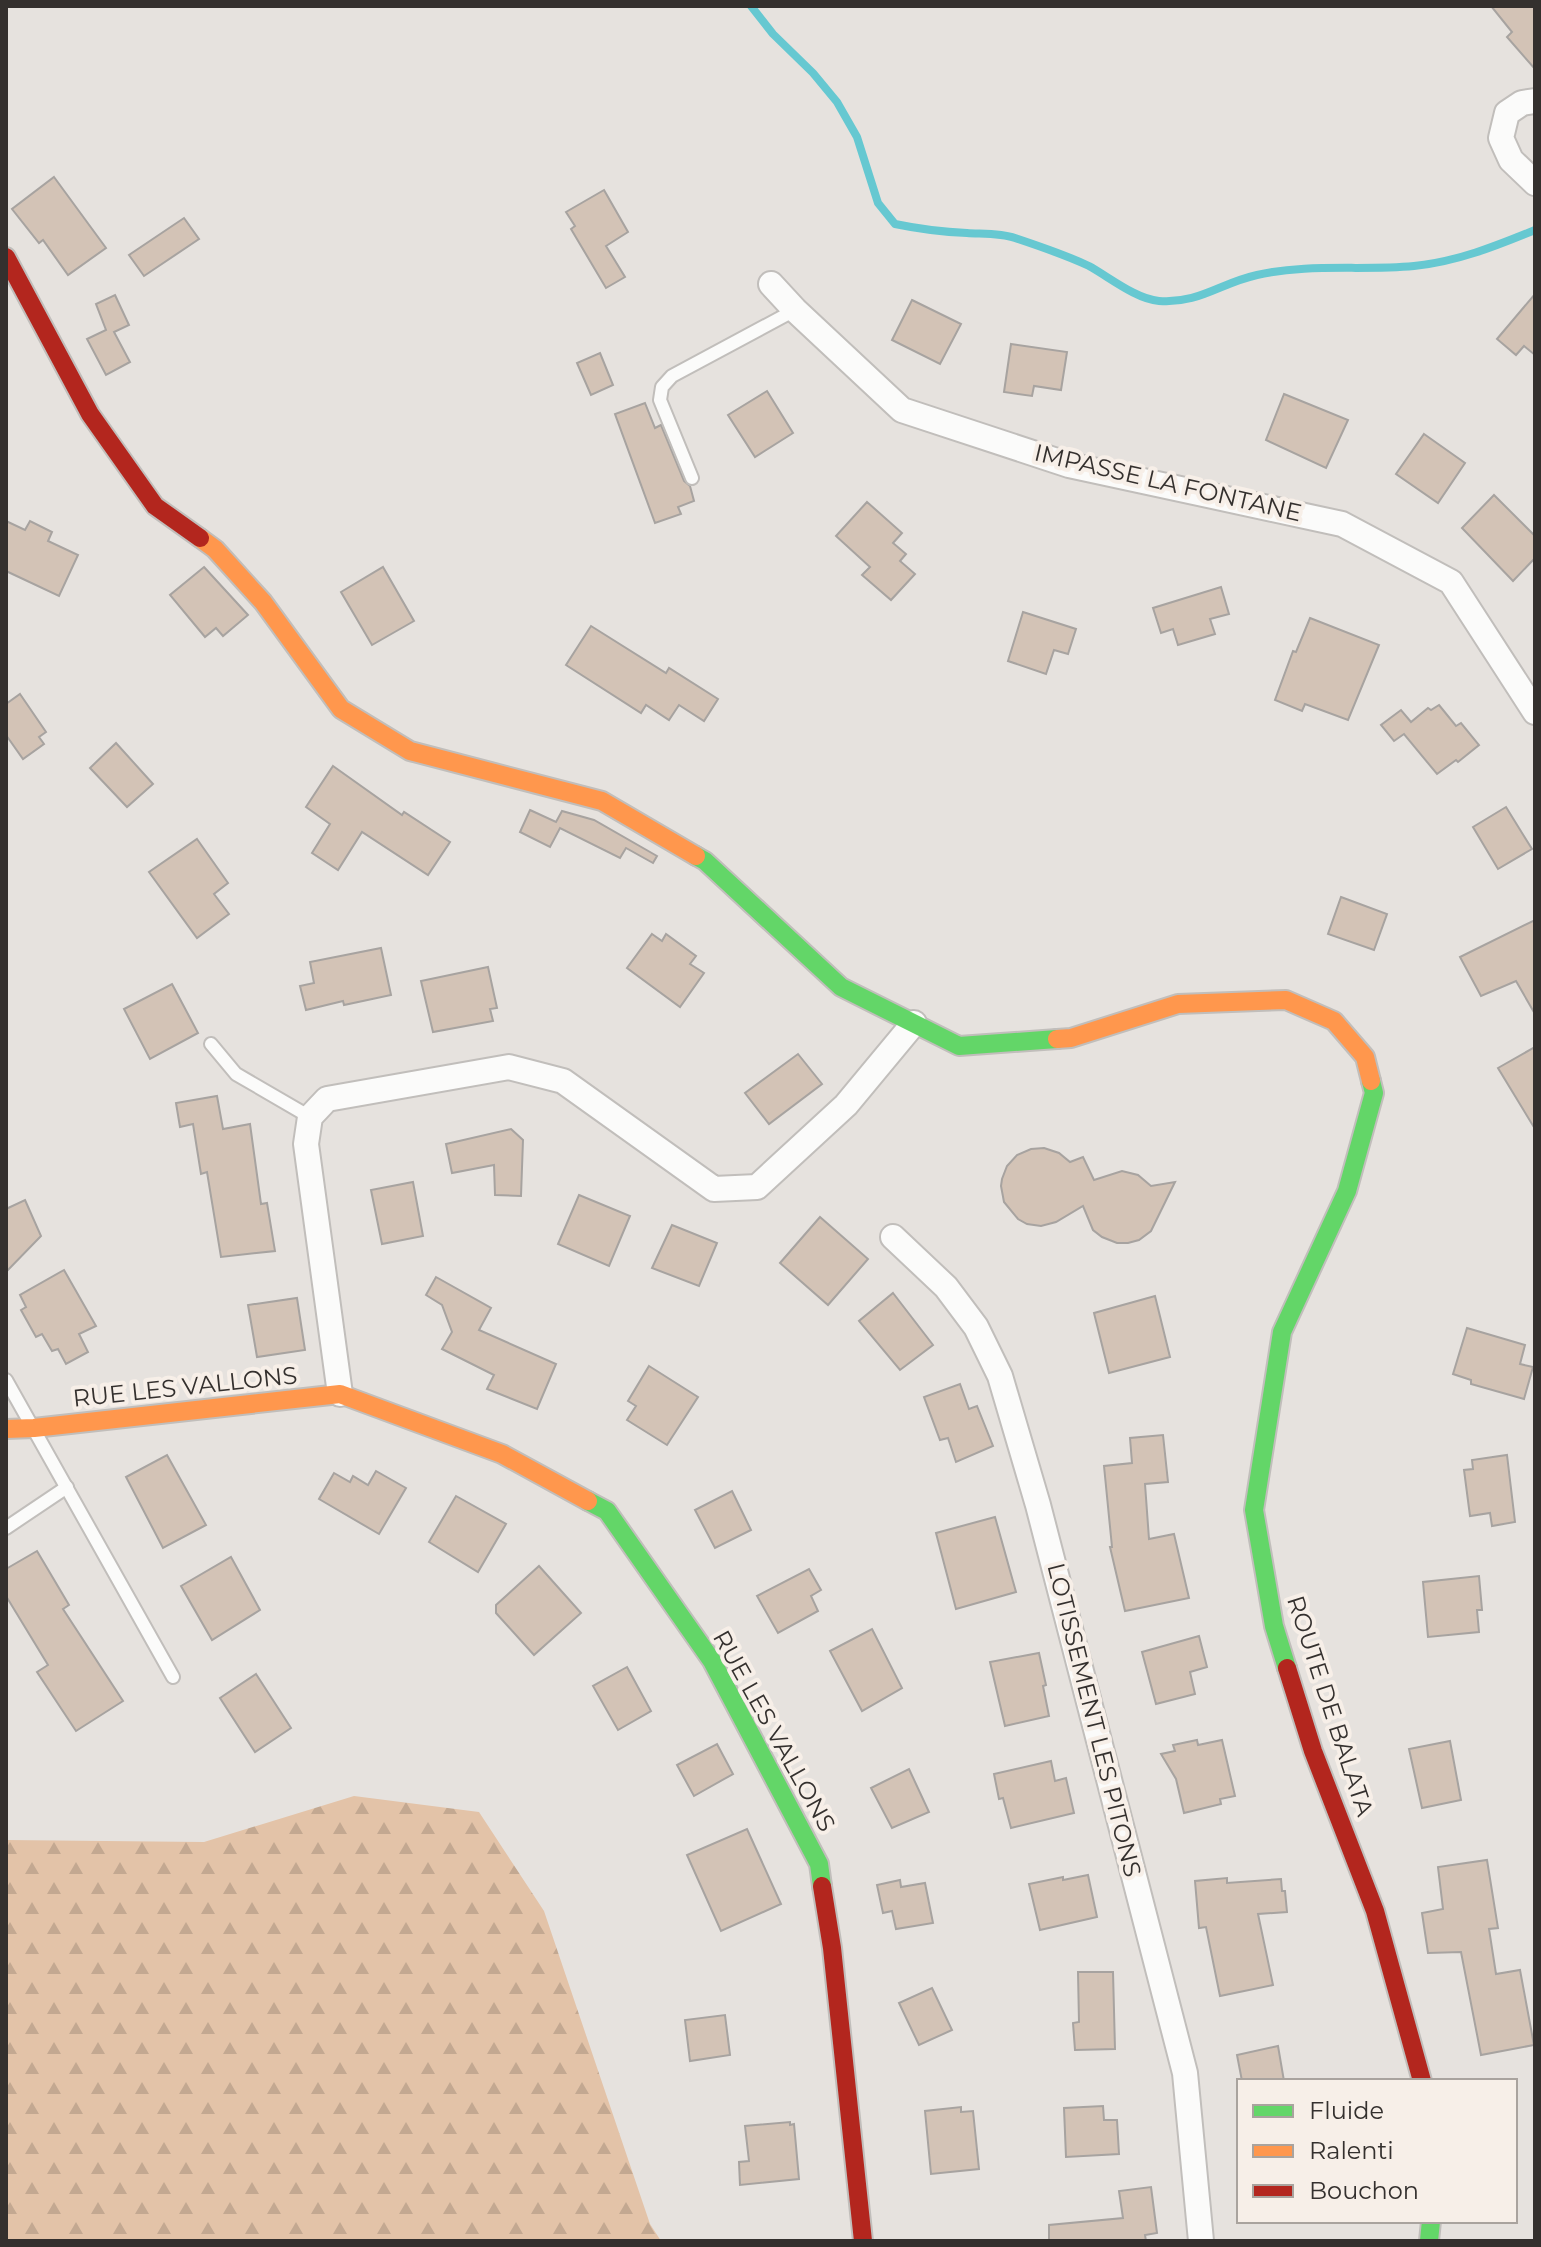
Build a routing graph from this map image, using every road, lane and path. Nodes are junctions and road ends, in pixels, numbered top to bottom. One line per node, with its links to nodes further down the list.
1 (1535, 101): 2 (street)
2 (1535, 183)
3 (6, 257): 8 (main road, ROUTE DE BALATA)
4 (771, 284): 5 (street, IMPASSE LA FONTANE)
5 (795, 310): 6 (lane); 7 (street, IMPASSE LA FONTANE)
6 (692, 478)
7 (1535, 712)
8 (914, 1023): 10 (street); 19 (main road, ROUTE DE BALATA)
9 (211, 1044): 10 (lane)
10 (310, 1117): 13 (street)
11 (893, 1237): 21 (street, LOTISSEMENT LES PITONS)
12 (6, 1380): 14 (lane)
13 (340, 1394): 14 (main road, RUE LES VALLONS); 20 (main road, RUE LES VALLONS)
14 (34, 1428): 15 (main road, RUE LES VALLONS); 16 (lane)
15 (6, 1429)
16 (67, 1487): 17 (lane); 18 (lane)
17 (6, 1528)
18 (173, 1677)
19 (1421, 2079)
20 (863, 2241)
21 (1201, 2241)

